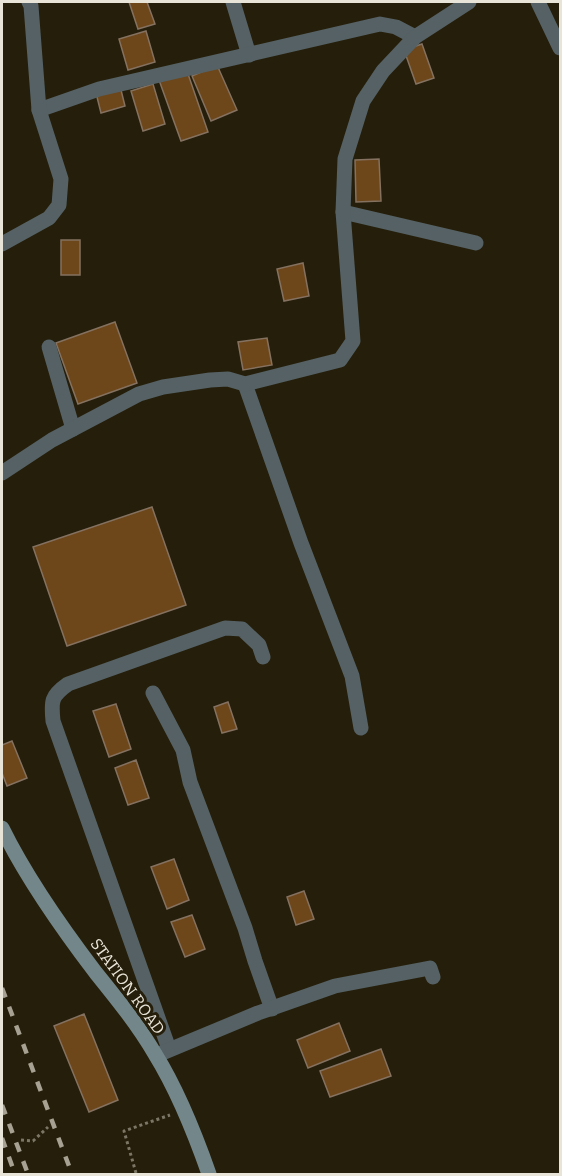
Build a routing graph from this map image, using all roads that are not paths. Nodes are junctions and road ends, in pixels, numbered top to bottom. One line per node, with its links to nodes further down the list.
1 (28, 2): 8 (street)
2 (233, 2): 7 (street)
3 (469, 2): 5 (street)
4 (538, 2): 6 (street)
5 (415, 37): 7 (street); 9 (street)
6 (561, 48)
7 (249, 55): 8 (street)
8 (39, 110): 11 (street)
9 (343, 212): 10 (street); 13 (street)
10 (476, 243)
11 (2, 244)
12 (49, 347): 14 (street)
13 (245, 384): 14 (street); 18 (street)
14 (73, 429): 15 (street)
15 (2, 473)
16 (263, 657): 22 (street)
17 (153, 693): 21 (street)
18 (361, 728)
19 (2, 828): 22 (street, STATION ROAD)
20 (433, 977): 21 (street)
21 (272, 1009): 22 (street)
22 (163, 1052): 23 (street, STATION ROAD)
23 (209, 1174)

